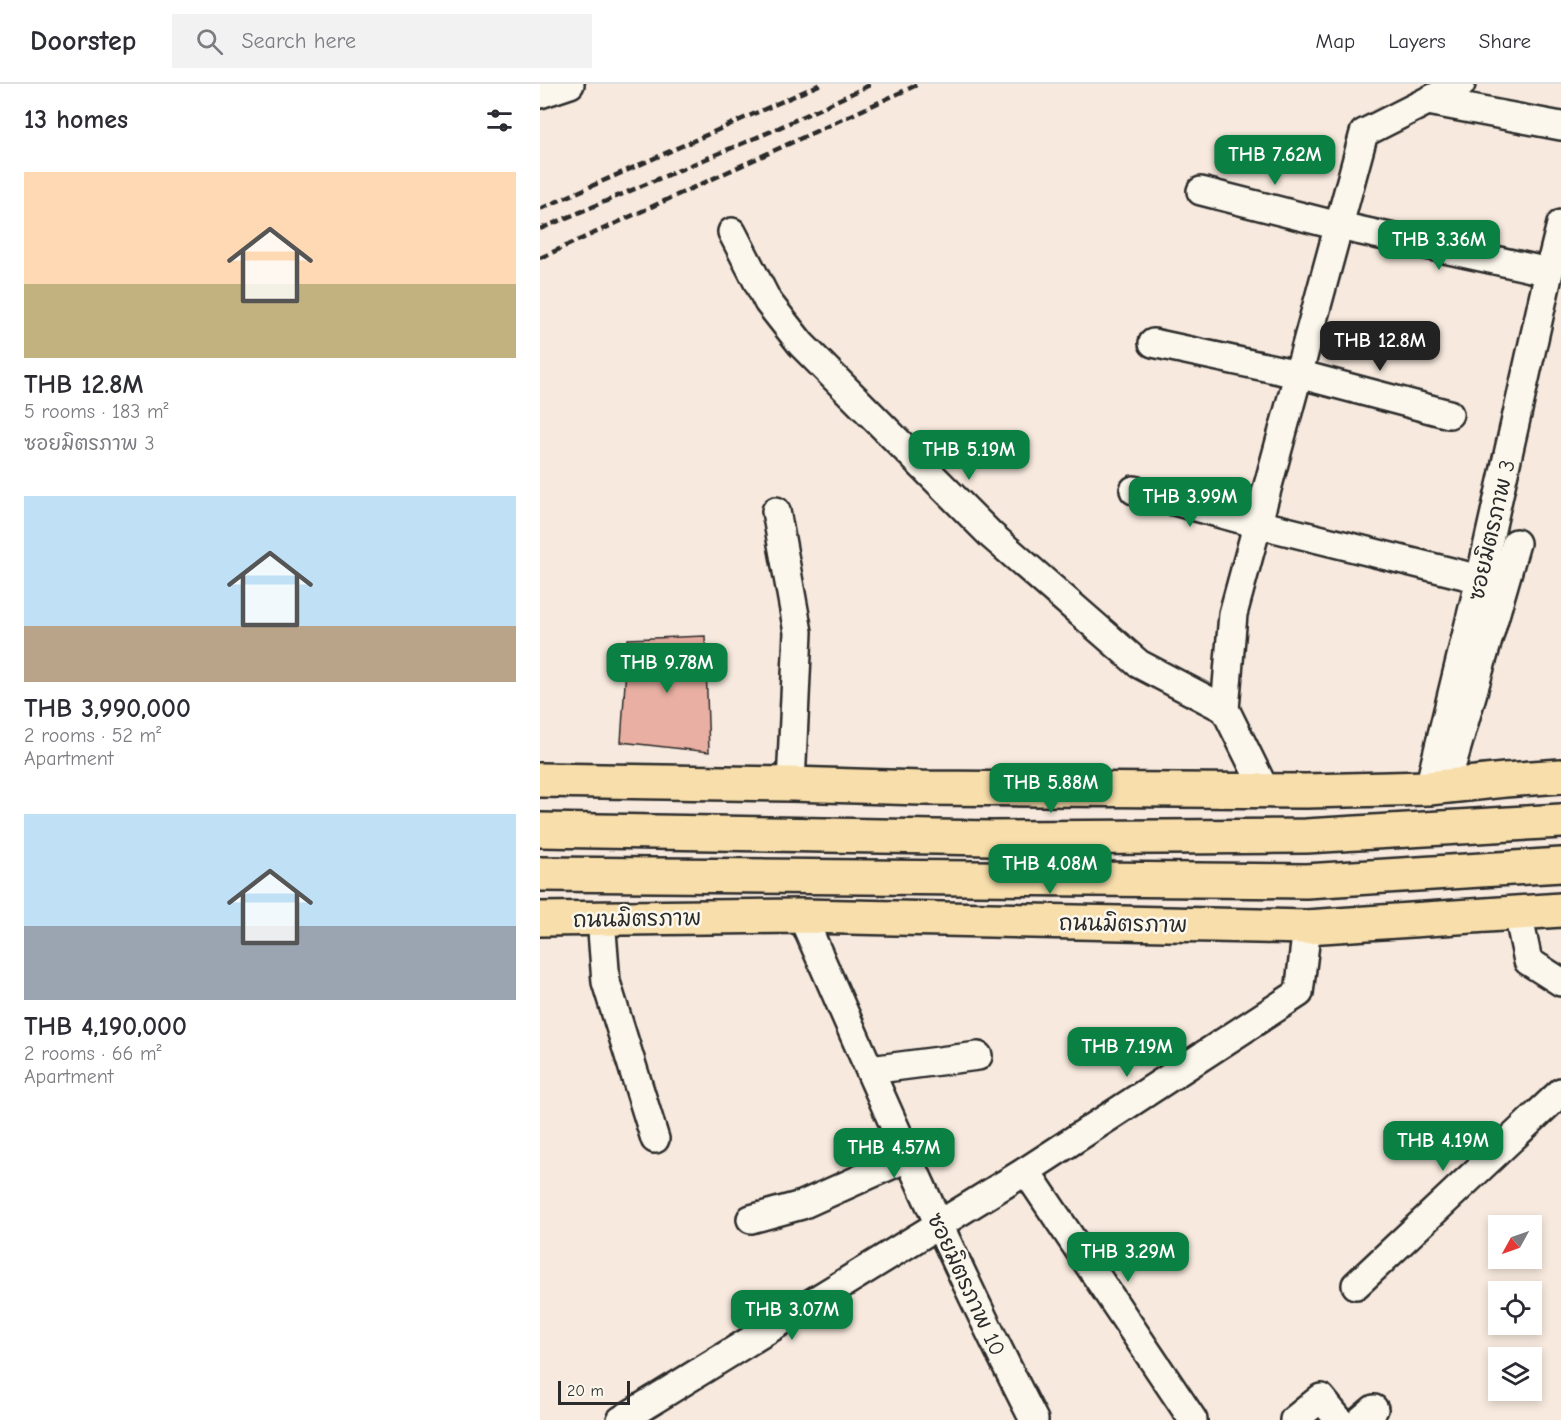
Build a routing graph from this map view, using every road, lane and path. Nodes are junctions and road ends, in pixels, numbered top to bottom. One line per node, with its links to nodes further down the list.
1 (570, 84): 3 (street)
2 (1461, 84): 4 (street)
3 (540, 94)
4 (1428, 101): 5 (street); 8 (street)
5 (1561, 126)
6 (1201, 191): 8 (street)
7 (1561, 225): 10 (street, ซอยมิตรภาพ 3)
8 (1339, 226): 10 (street); 12 (street)
9 (732, 232): 19 (street)
10 (1549, 272): 18 (street, ซอยมิตรภาพ 3)
11 (1153, 343): 12 (street)
12 (1298, 374): 13 (street); 16 (street)
13 (1449, 414)
14 (1134, 490): 16 (street)
15 (776, 511): 22 (street)
16 (1258, 524): 18 (street); 19 (street)
17 (1516, 543): 23 (street)
18 (1480, 579): 23 (street, ซอยมิตรภาพ 3)
19 (1225, 709): 24 (street)
20 (1561, 776): 23 (main road)
21 (540, 780): 22 (main road)
22 (791, 784): 24 (main road)
23 (1437, 786): 24 (main road)
24 (1265, 790)
25 (1561, 821): 26 (main road)
26 (540, 830)
27 (1561, 865): 28 (main road, ถนนมิตรภาพ)
28 (540, 874)
29 (1561, 910): 30 (main road, ถนนมิตรภาพ)
30 (1518, 913): 34 (main road, ถนนมิตรภาพ); 35 (street)
31 (802, 916): 33 (main road, ถนนมิตรภาพ); 34 (main road, ถนนมิตรภาพ); 37 (street, ซอยมิตรภาพ 10)
32 (540, 919): 33 (main road, ถนนมิตรภาพ)
33 (601, 919): 39 (street)
34 (1306, 927): 41 (street)
35 (1561, 982)
36 (978, 1056): 37 (street)
37 (870, 1070): 40 (street, ซอยมิตรภาพ 10)
38 (1561, 1092): 44 (street)
39 (655, 1139)
40 (909, 1157): 42 (street); 43 (street, ซอยมิตรภาพ 10)
41 (1026, 1171): 43 (street); 47 (street)
42 (751, 1219)
43 (939, 1224): 45 (street); 46 (street, ซอยมิตรภาพ 10)
44 (1356, 1285)
45 (621, 1420)
46 (1034, 1420)
47 (1193, 1420)
48 (1294, 1420): 49 (street)
49 (1339, 1420)

